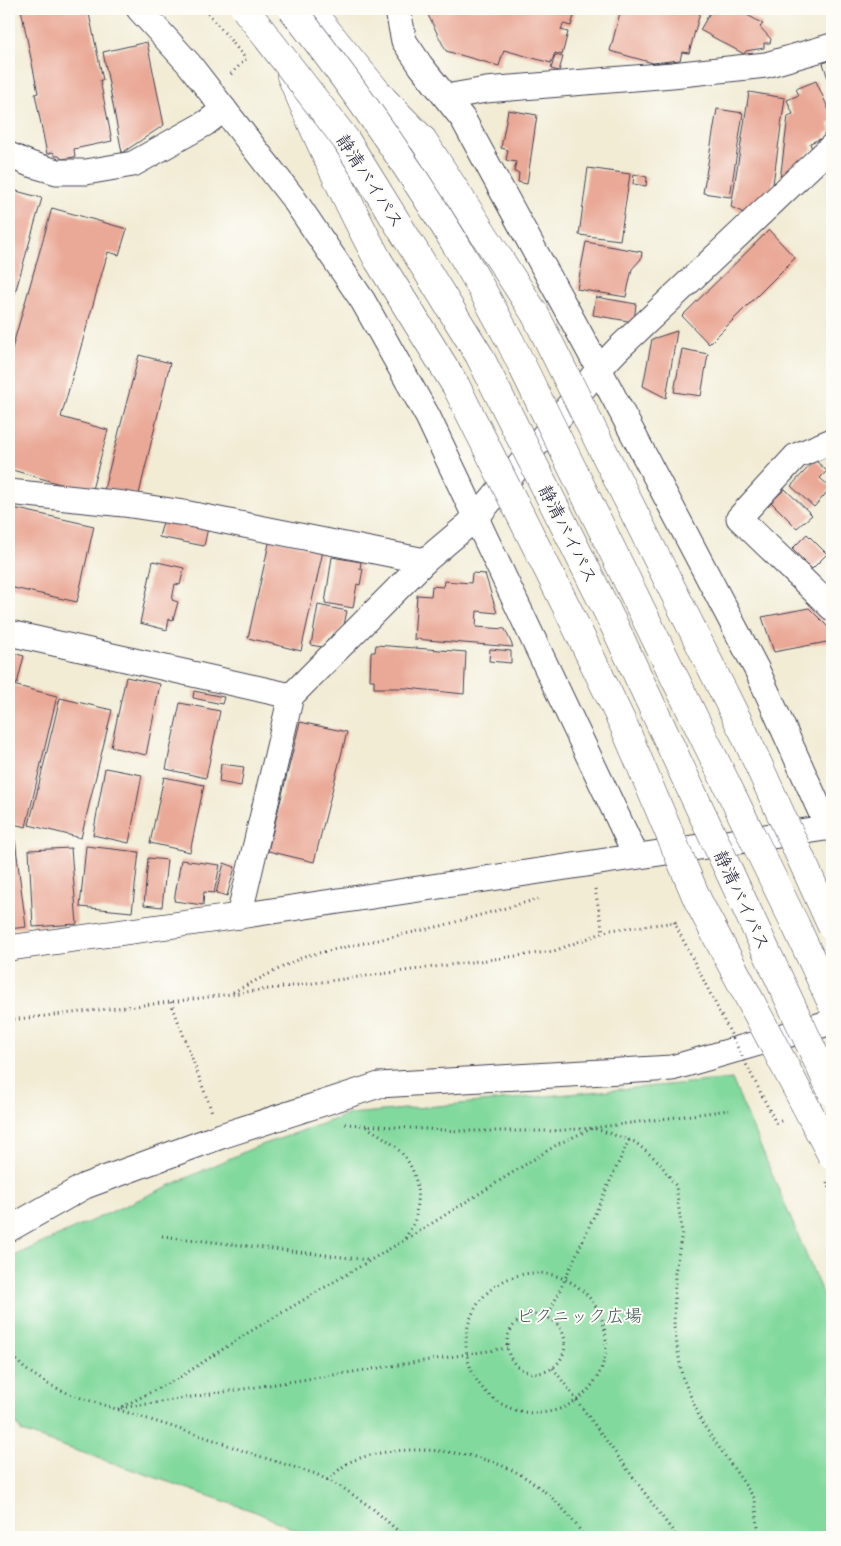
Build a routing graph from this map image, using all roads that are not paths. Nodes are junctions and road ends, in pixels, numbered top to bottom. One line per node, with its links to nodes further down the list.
1 (139, 9): 9 (street)
2 (246, 9): 27 (highway, 静清バイパス, bridge)
3 (259, 9): 28 (highway, bridge)
4 (292, 9): 25 (highway, 静清バイパス, bridge)
5 (309, 9): 23 (highway, bridge)
6 (400, 9): 8 (street)
7 (832, 46): 8 (street)
8 (446, 97): 12 (street)
9 (224, 109): 11 (street); 15 (street)
10 (832, 146): 12 (street)
11 (9, 154)
12 (599, 369): 15 (street); 20 (street)
13 (832, 441): 17 (street)
14 (9, 492): 16 (street)
15 (476, 518): 16 (street); 21 (street)
16 (425, 561): 19 (street)
17 (828, 595)
18 (9, 633): 19 (street)
19 (291, 696): 22 (street)
20 (830, 827): 21 (street)
21 (636, 856): 22 (street)
22 (239, 916): 24 (street)
23 (832, 927)
24 (9, 948)
25 (832, 1004)
26 (832, 1022): 29 (street)
27 (832, 1092)
28 (832, 1156)
29 (9, 1229)

